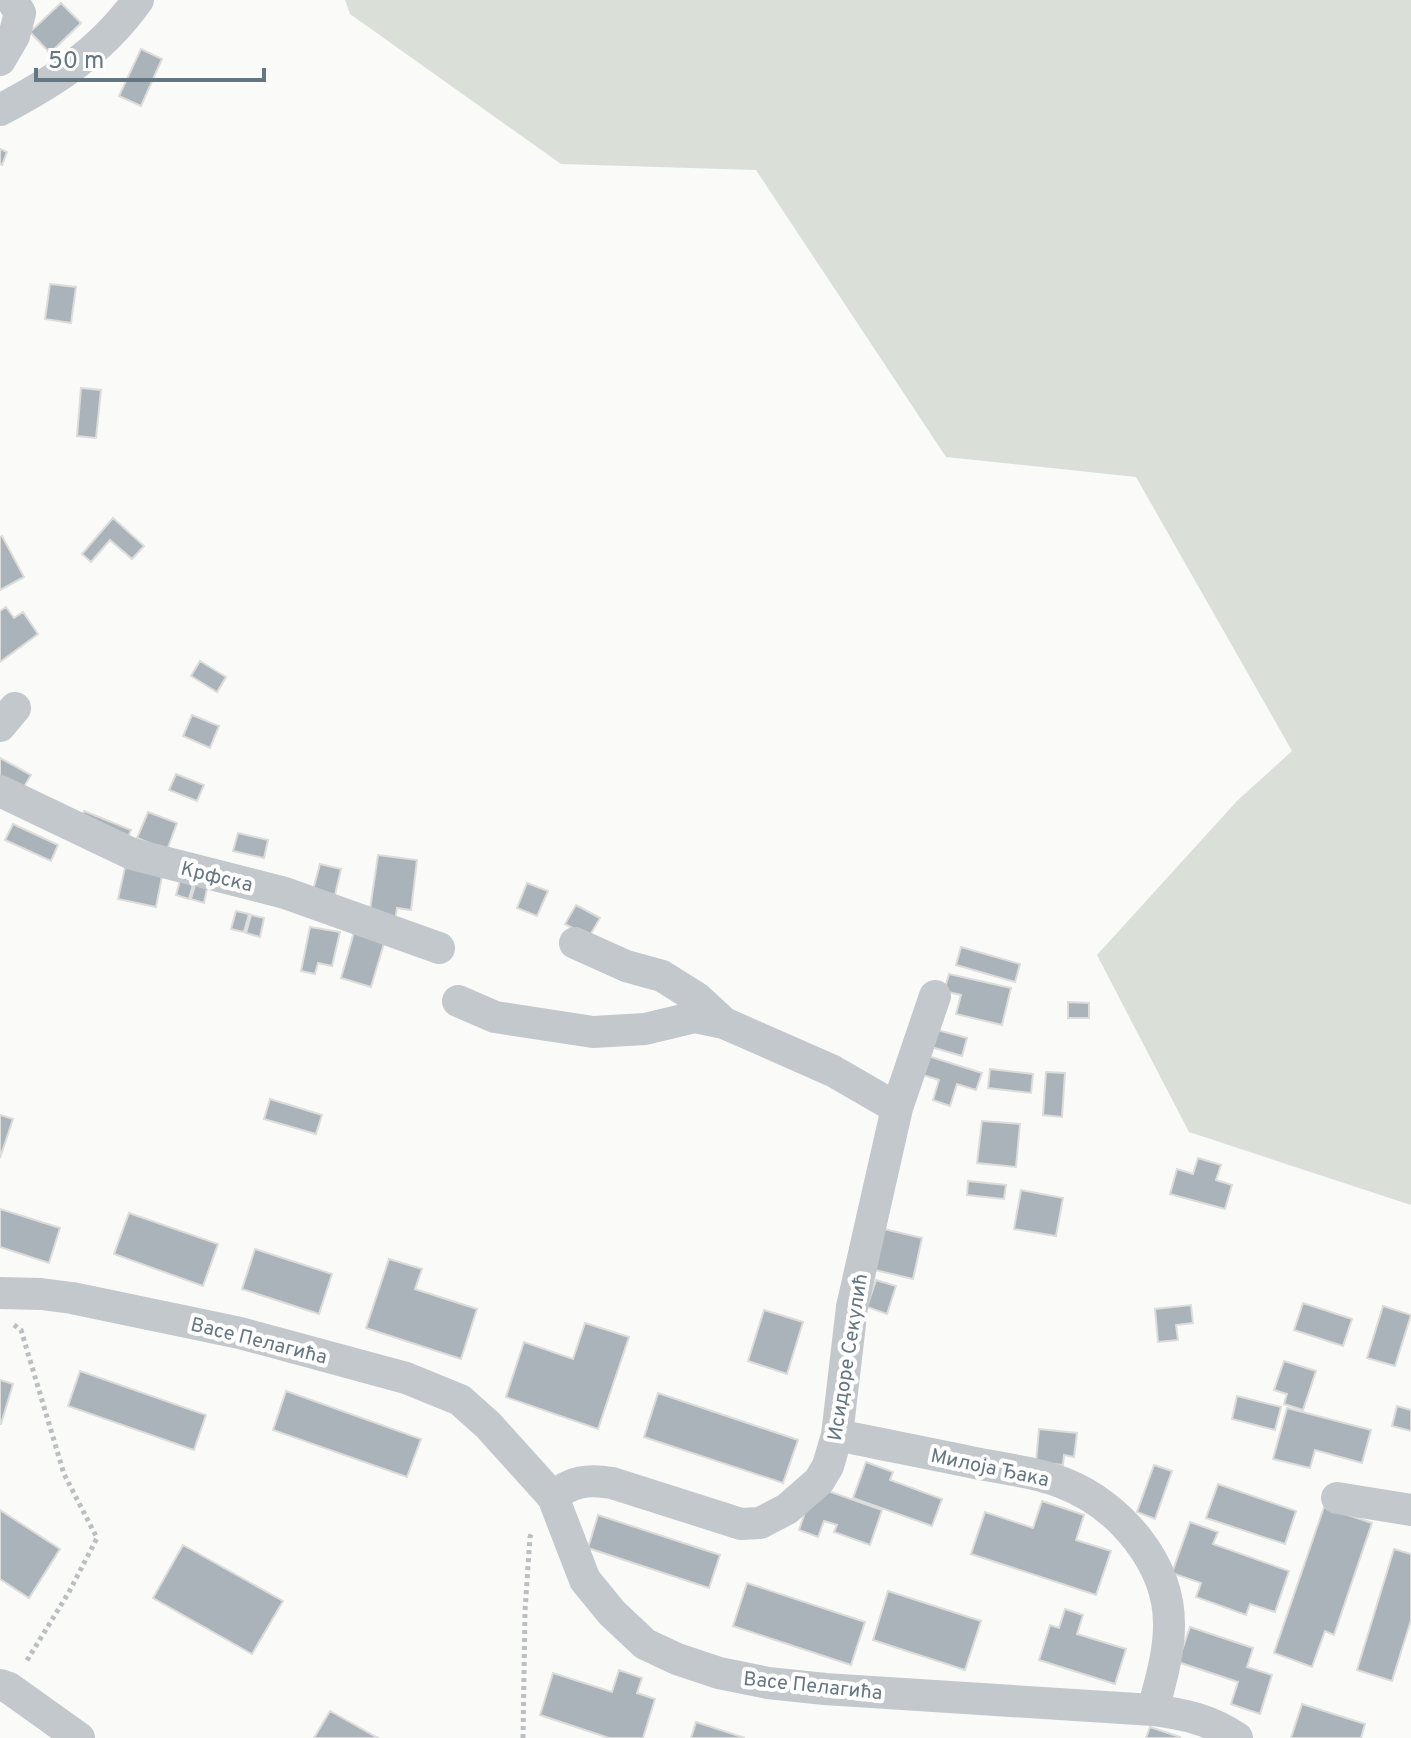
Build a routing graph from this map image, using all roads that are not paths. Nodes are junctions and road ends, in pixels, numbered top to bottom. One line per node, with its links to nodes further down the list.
1 (12, 0): 3 (street)
2 (138, 0): 4 (street)
3 (0, 60)
4 (0, 110)
5 (0, 791): 7 (street, Крфска)
6 (575, 943): 10 (street)
7 (439, 948)
8 (935, 996): 11 (street, Исидоре Секулић)
9 (458, 1001): 10 (street)
10 (724, 1023): 11 (street)
11 (897, 1108): 13 (street, Исидоре Секулић)
12 (5, 1308): 14 (street, Васе Пелагића)
13 (837, 1435): 14 (street, Исидоре Секулић); 18 (street, Милоја Ђака)
14 (553, 1497): 18 (street, Васе Пелагића)
15 (1337, 1498): 16 (street)
16 (1411, 1510)
17 (5, 1687): 19 (street)
18 (1153, 1710): 20 (street, Васе Пелагића)
19 (79, 1738)
20 (1237, 1738)

